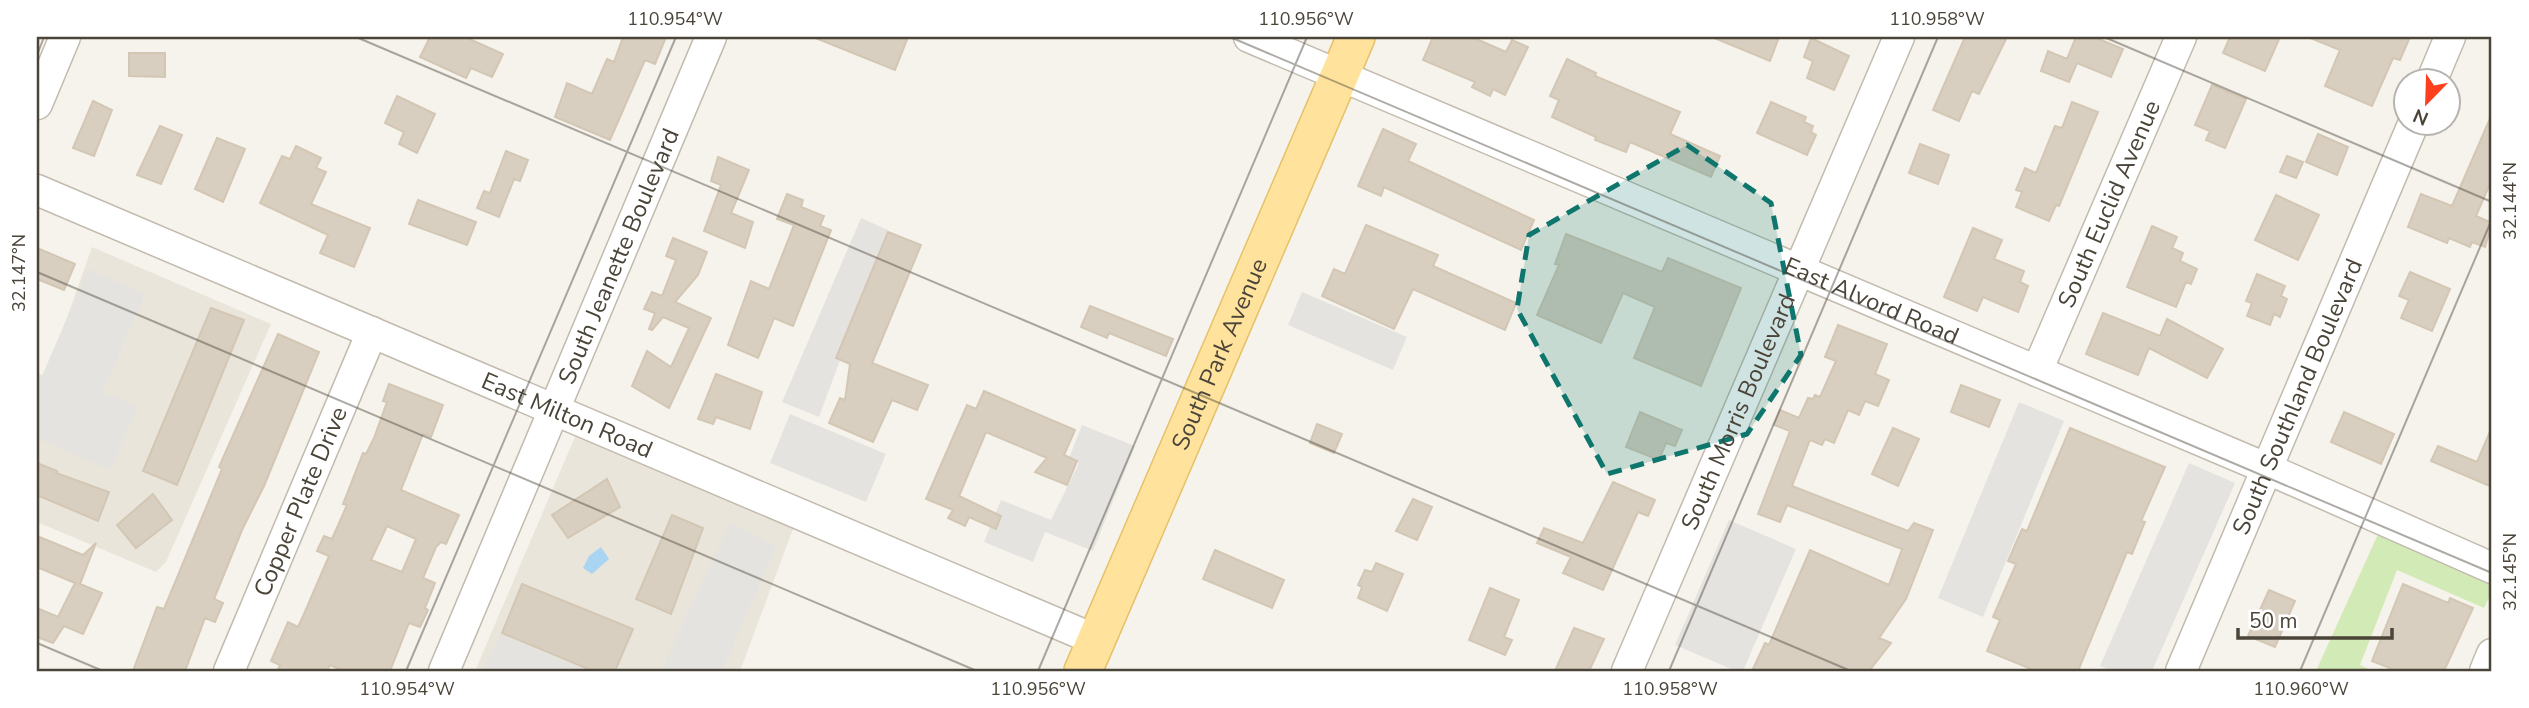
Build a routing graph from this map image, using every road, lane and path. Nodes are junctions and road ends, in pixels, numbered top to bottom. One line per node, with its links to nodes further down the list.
1 (65, 37): 10 (street)
2 (711, 37): 16 (street, South Jeanette Boulevard)
3 (1249, 37): 9 (street, East Alvord Road)
4 (1356, 37): 9 (main road, South Park Avenue)
5 (1899, 37): 13 (street, South Morris Boulevard)
6 (2181, 37): 15 (street, South Euclid Avenue)
7 (2450, 37): 8 (street)
8 (2438, 66)
9 (1339, 75): 13 (street, East Alvord Road); 20 (main road, South Park Avenue)
10 (37, 104)
11 (2408, 136): 17 (street, South Southland Boulevard)
12 (37, 190): 14 (street, East Milton Road)
13 (1799, 270): 15 (street, East Alvord Road); 23 (street, South Morris Boulevard)
14 (372, 332): 16 (street, East Milton Road); 21 (street, Copper Plate Drive)
15 (2037, 371): 17 (street, East Alvord Road)
16 (554, 410): 20 (street, East Milton Road); 22 (street, South Jeanette Boulevard)
17 (2267, 469): 18 (street, East Alvord Road); 24 (street, South Southland Boulevard)
18 (2492, 568)
19 (2492, 654): 25 (street)
20 (1090, 655)
21 (229, 671)
22 (444, 671)
23 (1627, 671)
24 (2180, 671)
25 (2485, 671)

